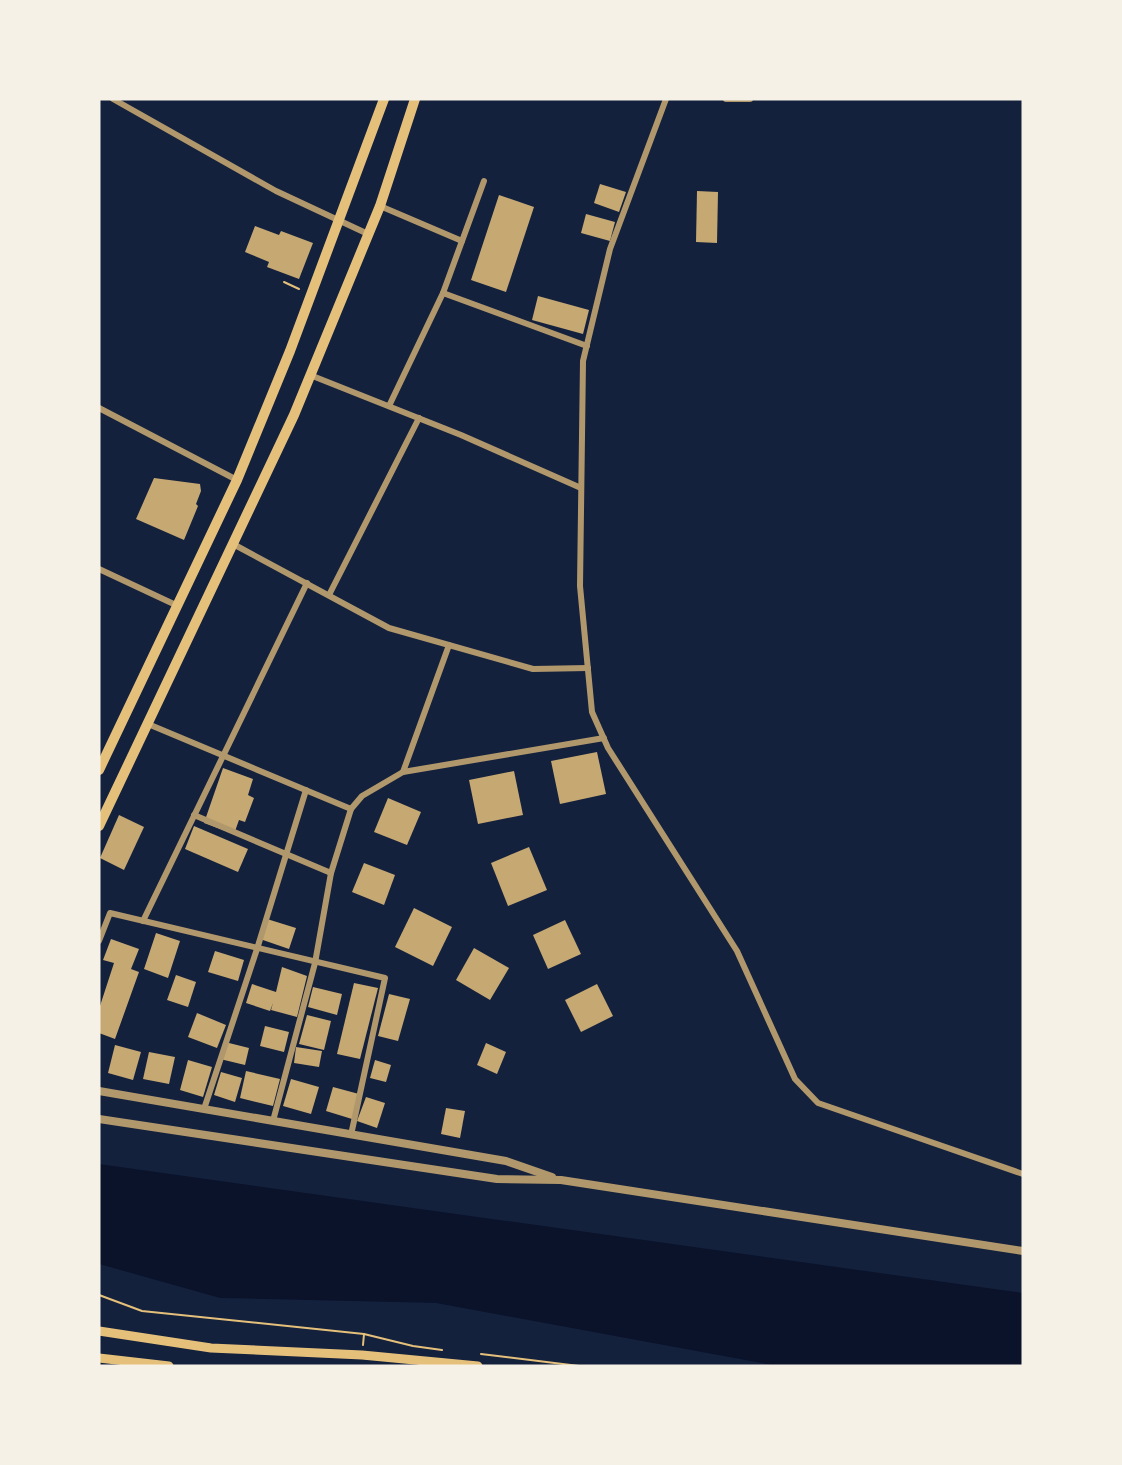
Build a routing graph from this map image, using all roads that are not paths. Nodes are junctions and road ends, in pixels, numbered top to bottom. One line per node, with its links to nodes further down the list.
1 (113, 99): 9 (street)
2 (384, 99): 9 (main road)
3 (415, 99): 8 (main road)
4 (666, 99): 13 (street)
5 (726, 99): 6 (street)
6 (750, 99)
7 (484, 181): 11 (street)
8 (380, 206): 10 (main road); 11 (street)
9 (339, 220): 10 (street); 18 (main road)
10 (368, 234): 14 (main road)
11 (462, 241): 12 (street)
12 (443, 293): 13 (street); 15 (street)
13 (587, 346): 19 (street)
14 (310, 375): 15 (street); 20 (main road)
15 (389, 406): 17 (street)
16 (99, 408): 18 (street)
17 (419, 418): 19 (street); 23 (street)
18 (237, 480): 24 (main road)
19 (582, 488): 26 (street)
20 (233, 544): 22 (street); 27 (main road)
21 (99, 569): 24 (street)
22 (307, 583): 23 (street); 29 (street)
23 (329, 595): 25 (street)
24 (178, 606): 30 (main road)
25 (448, 645): 26 (street); 31 (street)
26 (588, 668): 28 (street)
27 (148, 724): 29 (street); 35 (main road)
28 (603, 738): 31 (street); 47 (street)
29 (223, 755): 32 (street); 34 (street)
30 (99, 770)
31 (403, 772): 33 (street)
32 (306, 790): 33 (street); 36 (street)
33 (351, 809): 37 (street)
34 (194, 815): 36 (street); 38 (street)
35 (99, 826)
36 (286, 854): 37 (street); 40 (street)
37 (331, 873): 41 (street)
38 (143, 921): 39 (street); 40 (street)
39 (99, 940)
40 (257, 949): 41 (street); 43 (street)
41 (315, 963): 45 (street); 46 (street)
42 (99, 1091): 43 (street)
43 (204, 1109): 45 (street)
44 (99, 1119): 48 (street)
45 (273, 1121): 46 (street)
46 (351, 1135): 48 (street)
47 (1023, 1174)
48 (561, 1180): 49 (street)
49 (1023, 1251)
50 (99, 1331): 53 (main road)
51 (99, 1358): 52 (main road)
52 (169, 1366)
53 (478, 1366)

